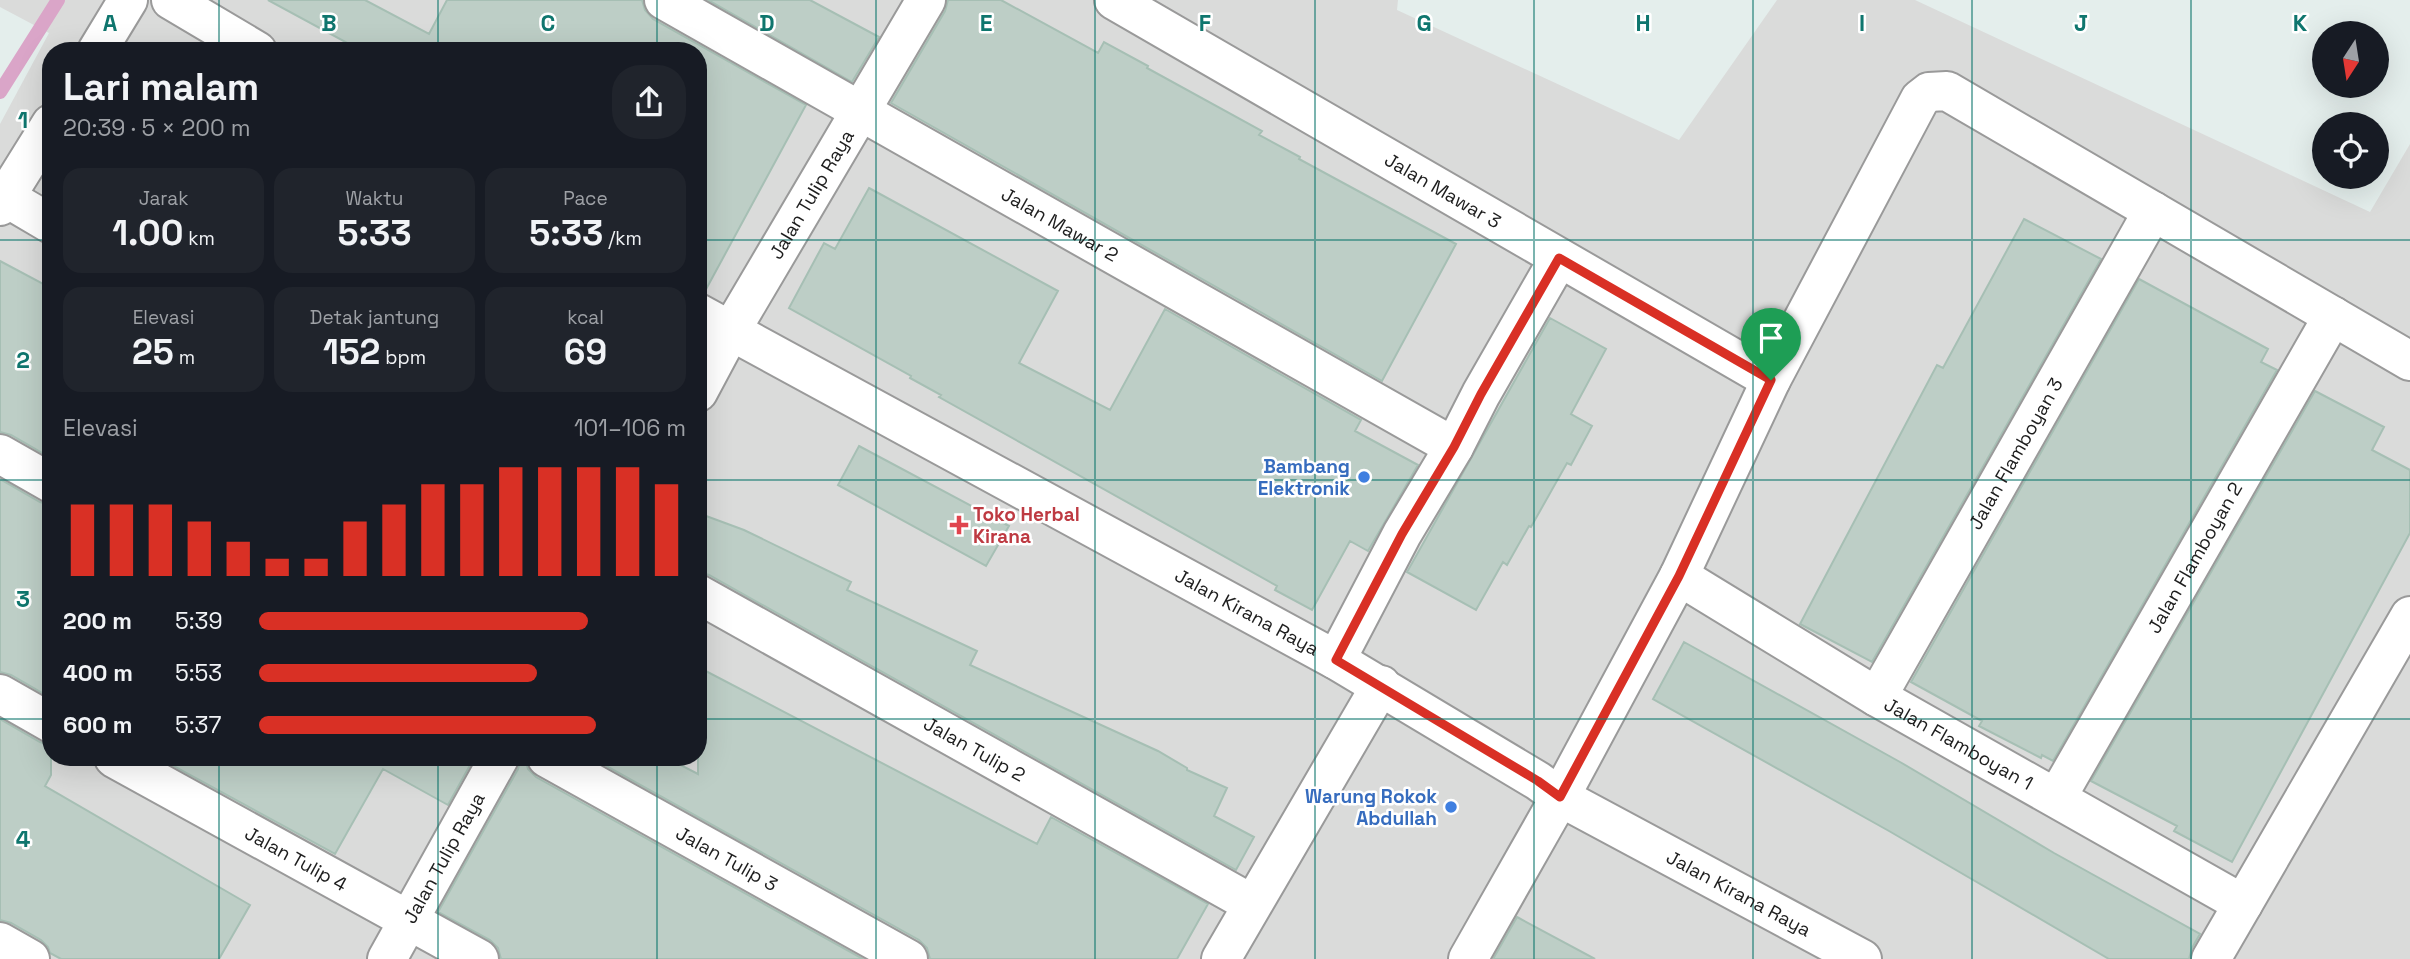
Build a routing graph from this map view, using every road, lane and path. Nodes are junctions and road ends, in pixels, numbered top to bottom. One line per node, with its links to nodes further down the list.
1 (128, 0): 6 (street)
2 (171, 0): 7 (street)
3 (664, 0): 8 (street, Jalan Mawar 2)
4 (926, 0): 8 (street, Jalan Tulip Raya)
5 (1114, 0): 13 (street, Jalan Mawar 3)
6 (102, 42)
7 (242, 42)
8 (859, 111): 15 (street, Jalan Tulip Raya); 19 (street, Jalan Mawar 2)
9 (42, 138): 10 (street)
10 (2, 201): 12 (street)
11 (2152, 211): 14 (street); 18 (street); 28 (street, Jalan Flamboyan 3)
12 (42, 220)
13 (1559, 258): 18 (street, Jalan Mawar 3); 19 (street)
14 (2333, 316): 17 (street); 34 (street, Jalan Flamboyan 2)
15 (714, 323): 16 (street, Jalan Tulip Raya); 25 (street, Jalan Kirana Raya)
16 (707, 353)
17 (2410, 361)
18 (1771, 380): 22 (street)
19 (1454, 447): 25 (street)
20 (0, 454): 21 (street)
21 (42, 478)
22 (1679, 576): 28 (street, Jalan Flamboyan 1); 33 (street)
23 (707, 599): 35 (street, Jalan Tulip 2)
24 (2410, 616): 36 (street)
25 (1336, 660): 26 (street, Jalan Kirana Raya)
26 (1381, 685): 33 (street, Jalan Kirana Raya); 35 (street)
27 (0, 694): 29 (street)
28 (1877, 696): 34 (street, Jalan Flamboyan 1)
29 (42, 718)
30 (128, 766): 37 (street, Jalan Tulip 4)
31 (495, 766): 37 (street, Jalan Tulip Raya)
32 (561, 766): 42 (street, Jalan Tulip 3)
33 (1560, 797): 44 (street); 45 (street, Jalan Kirana Raya)
34 (2057, 797): 36 (street, Jalan Flamboyan 1)
35 (1252, 904): 43 (street)
36 (2243, 904): 46 (street)
37 (409, 921): 40 (street, Jalan Tulip Raya); 41 (street, Jalan Tulip 4)
38 (0, 942): 39 (street)
39 (30, 959)
40 (387, 959)
41 (479, 959)
42 (908, 959)
43 (1221, 959)
44 (1468, 959)
45 (1863, 959)
46 (2211, 959)

